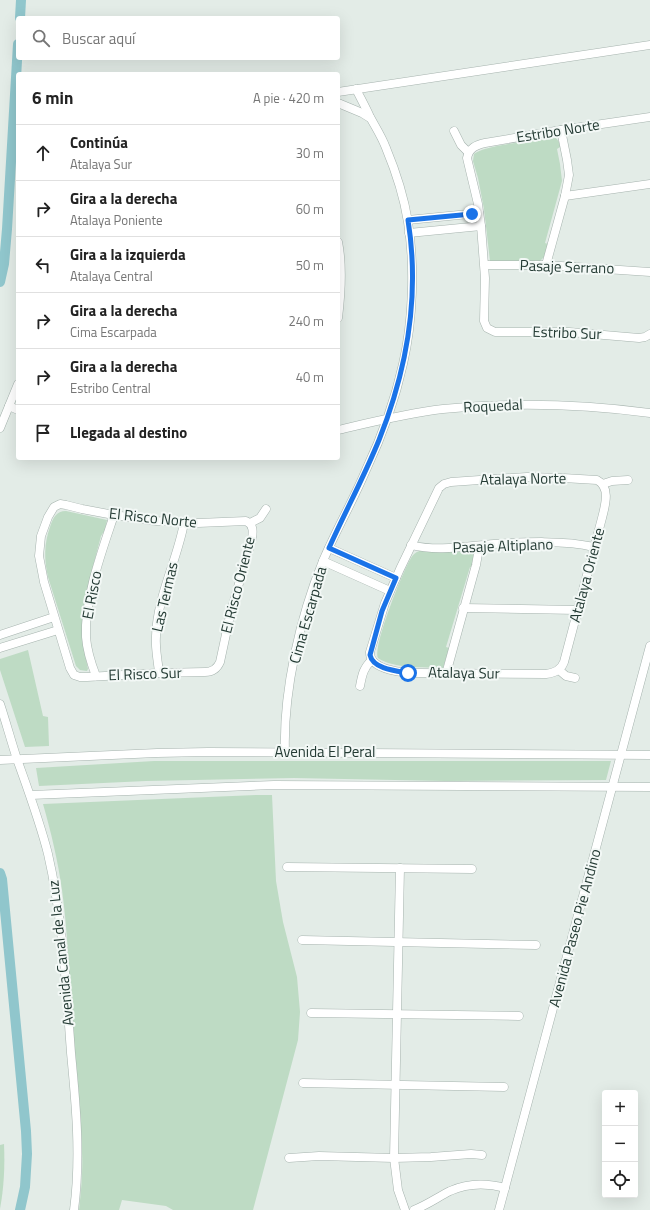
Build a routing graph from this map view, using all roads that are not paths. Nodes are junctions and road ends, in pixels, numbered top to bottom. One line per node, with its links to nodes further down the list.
1 (650, 45): 2 (street)
2 (356, 89): 3 (street); 6 (street, Cima Escarpada)
3 (340, 92)
4 (340, 104): 6 (street)
5 (650, 117): 8 (street, Estribo Norte)
6 (371, 118): 13 (street, Cima Escarpada)
7 (454, 130): 9 (street)
8 (561, 130): 9 (street, Estribo Norte); 11 (street)
9 (468, 152): 12 (street)
10 (650, 184): 11 (street)
11 (565, 196): 18 (street)
12 (479, 213): 13 (street); 14 (street)
13 (408, 220): 15 (street, Cima Escarpada)
14 (481, 226): 15 (street); 17 (street)
15 (410, 233): 26 (street, Cima Escarpada)
16 (340, 256): 20 (street)
17 (485, 265): 18 (street, Pasaje Serrano); 21 (street, Estribo Sur)
18 (546, 266): 19 (street, Pasaje Serrano)
19 (650, 272)
20 (340, 299)
21 (649, 335)
22 (16, 389): 23 (street)
23 (9, 406): 24 (street); 27 (street)
24 (16, 409)
25 (650, 412): 26 (street, Roquedal)
26 (387, 419): 28 (street, Roquedal); 38 (street, Cima Escarpada)
27 (0, 428)
28 (340, 430)
29 (628, 480): 30 (street)
30 (603, 484): 35 (street, Atalaya Norte); 37 (street, Atalaya Oriente)
31 (266, 509): 34 (street, El Risco Oriente)
32 (114, 515): 33 (street, El Risco Norte); 44 (street, El Risco Norte); 54 (street, El Risco)
33 (184, 523): 34 (street, El Risco Norte); 52 (street, Las Termas)
34 (250, 523): 50 (street, El Risco Oriente)
35 (412, 545): 36 (street, Pasaje Altiplano); 40 (street)
36 (478, 546): 37 (street, Pasaje Altiplano); 42 (street)
37 (594, 547): 43 (street, Atalaya Oriente)
38 (329, 548): 39 (street, Cima Escarpada); 40 (street)
39 (323, 561): 41 (street); 58 (street, Cima Escarpada)
40 (396, 578): 41 (street)
41 (390, 591): 49 (street)
42 (463, 608): 43 (street); 53 (street)
43 (577, 610): 51 (street, Atalaya Oriente)
44 (54, 617): 45 (street); 46 (street)
45 (58, 630): 48 (street); 54 (street, El Risco Sur)
46 (0, 635)
47 (650, 646): 59 (street, Avenida Paseo Pie Andino)
48 (0, 648)
49 (372, 660): 53 (street, Atalaya Sur); 56 (street)
50 (216, 669): 52 (street, El Risco Sur)
51 (559, 670): 53 (street, Atalaya Sur); 55 (street)
52 (160, 673): 54 (street, El Risco Sur)
53 (446, 674)
54 (96, 676)
55 (575, 678)
56 (360, 686)
57 (0, 704): 62 (street, Avenida Canal de la Luz)
58 (285, 752): 59 (street, Avenida El Peral); 62 (street, Avenida El Peral)
59 (621, 754): 60 (street, Avenida El Peral); 63 (street, Avenida Paseo Pie Andino)
60 (650, 755)
61 (0, 760): 62 (street, Avenida El Peral)
62 (18, 760): 65 (street, Avenida Canal de la Luz)
63 (613, 786): 64 (street); 65 (street); 81 (street, Avenida Paseo Pie Andino)
64 (650, 787)
65 (31, 795): 82 (street, Avenida Canal de la Luz)
66 (287, 867): 67 (street)
67 (400, 868): 68 (street); 70 (street)
68 (472, 869)
69 (302, 940): 70 (street)
70 (398, 942): 71 (street); 73 (street)
71 (536, 945)
72 (311, 1013): 73 (street)
73 (397, 1014): 74 (street); 76 (street)
74 (519, 1016)
75 (303, 1083): 76 (street)
76 (396, 1084): 77 (street); 80 (street)
77 (504, 1087)
78 (482, 1155): 80 (street)
79 (289, 1158): 80 (street)
80 (394, 1158): 83 (street)
81 (505, 1188): 84 (street); 85 (street, Avenida Paseo Pie Andino)
82 (74, 1210)
83 (405, 1210)
84 (414, 1210)
85 (499, 1210)

